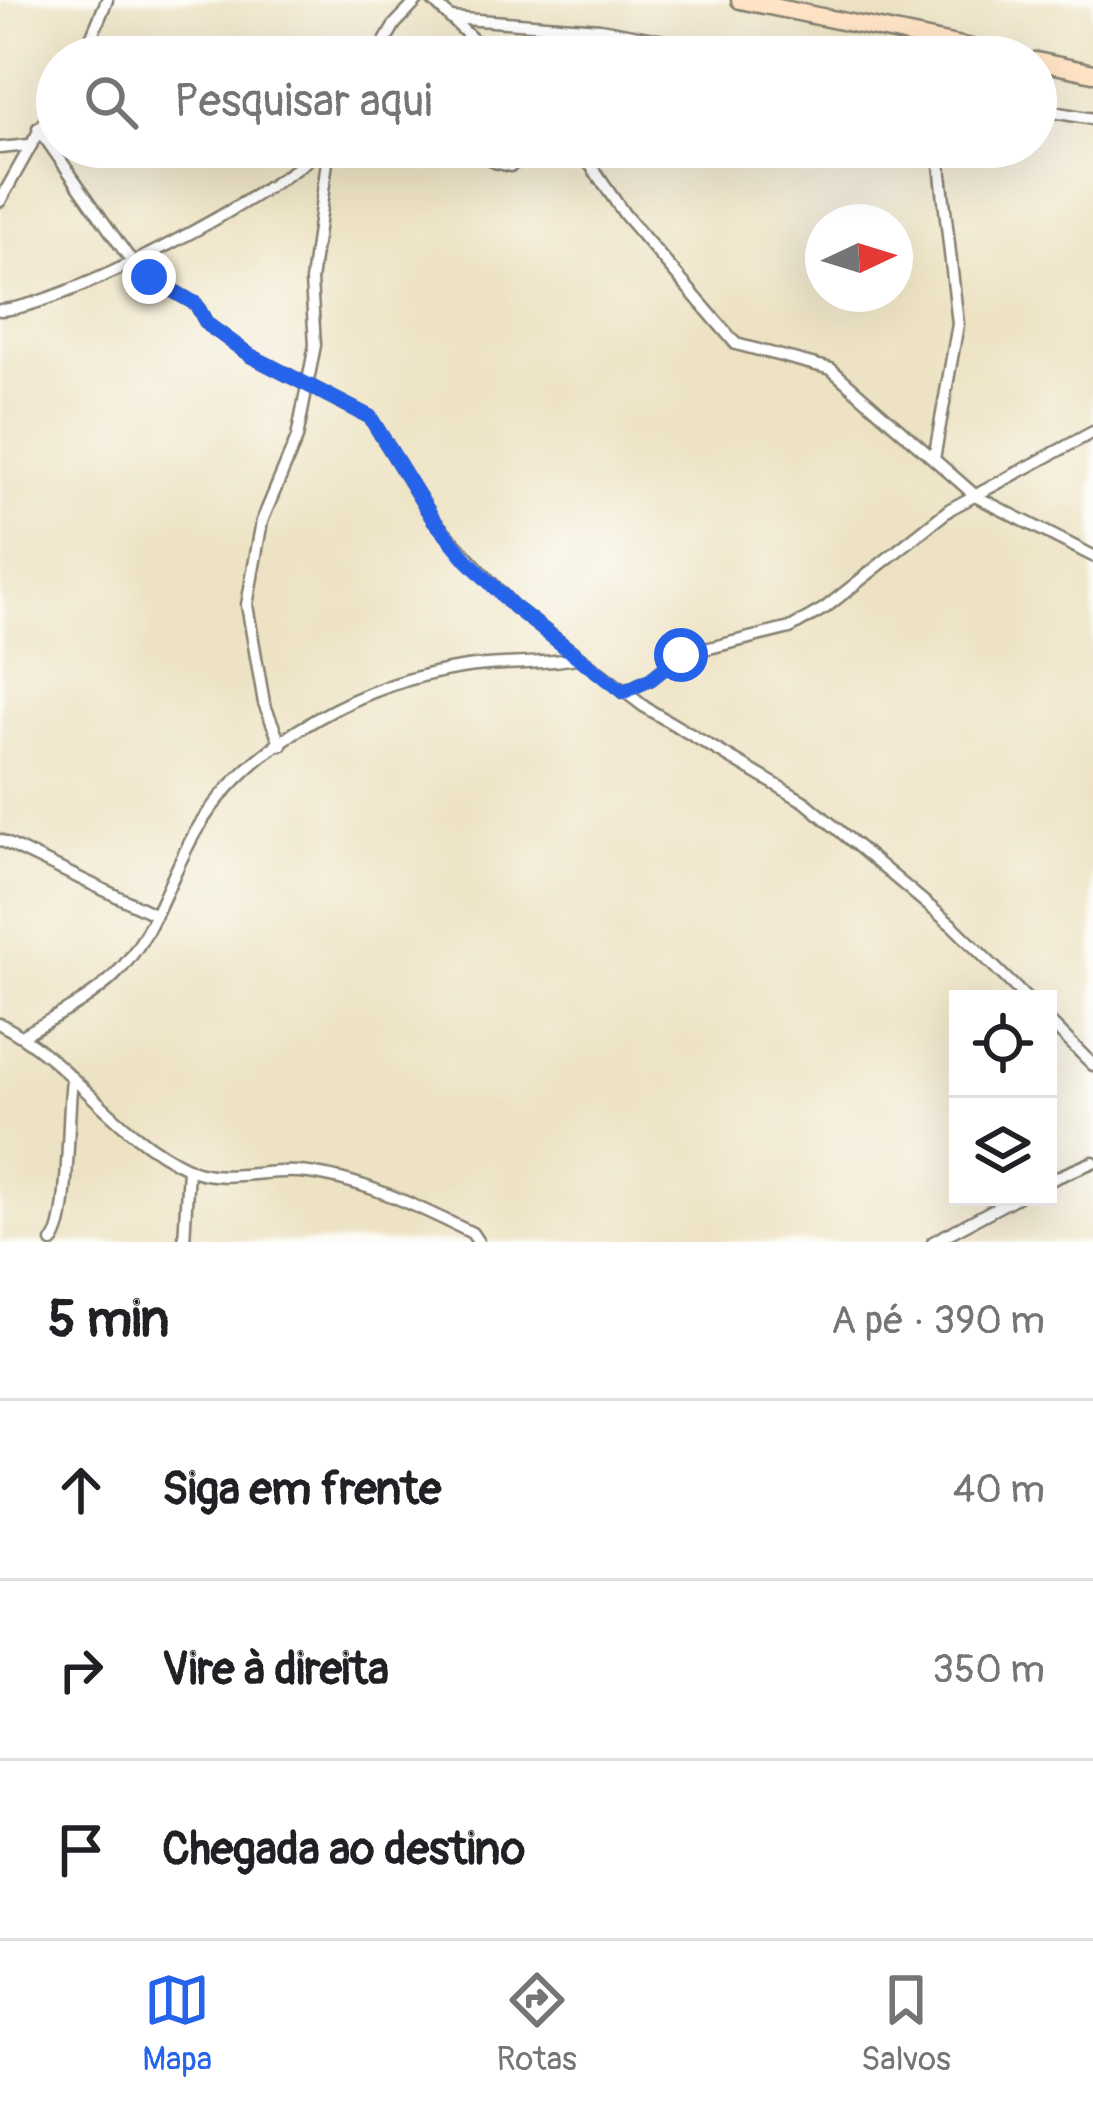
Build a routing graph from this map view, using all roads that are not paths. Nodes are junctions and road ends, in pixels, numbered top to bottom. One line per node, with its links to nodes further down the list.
1 (107, 0): 6 (street)
2 (418, 0): 7 (street)
3 (432, 0): 5 (street)
4 (740, 0): 10 (main road)
5 (450, 18): 8 (street); 9 (street)
6 (92, 36)
7 (387, 36)
8 (469, 36)
9 (638, 36)
10 (914, 36)
11 (1057, 65): 12 (main road)
12 (1093, 73)
13 (1057, 113): 14 (street)
14 (1093, 119)
15 (36, 132): 16 (street)
16 (29, 145): 17 (street); 23 (street)
17 (0, 148)
18 (67, 168): 24 (street)
19 (293, 168): 24 (street)
20 (324, 168): 26 (street)
21 (593, 168): 28 (street)
22 (940, 168): 28 (street)
23 (0, 201)
24 (134, 262): 25 (street); 26 (street)
25 (0, 310)
26 (306, 381): 31 (street); 33 (street)
27 (1093, 432): 29 (street)
28 (934, 459): 29 (street)
29 (977, 497): 30 (street); 32 (street)
30 (1093, 556)
31 (576, 658): 32 (street); 33 (street)
32 (623, 692): 36 (street)
33 (281, 745): 35 (street)
34 (0, 840): 35 (street)
35 (156, 915): 39 (street)
36 (1018, 990)
37 (0, 1024): 39 (street)
38 (1057, 1029): 40 (street)
39 (22, 1036): 41 (street)
40 (1093, 1065)
41 (72, 1080): 43 (street); 46 (street)
42 (1093, 1162): 44 (street)
43 (188, 1168): 47 (street); 48 (street)
44 (1057, 1177)
45 (1000, 1206): 49 (street)
46 (52, 1242)
47 (184, 1242)
48 (478, 1242)
49 (933, 1242)

